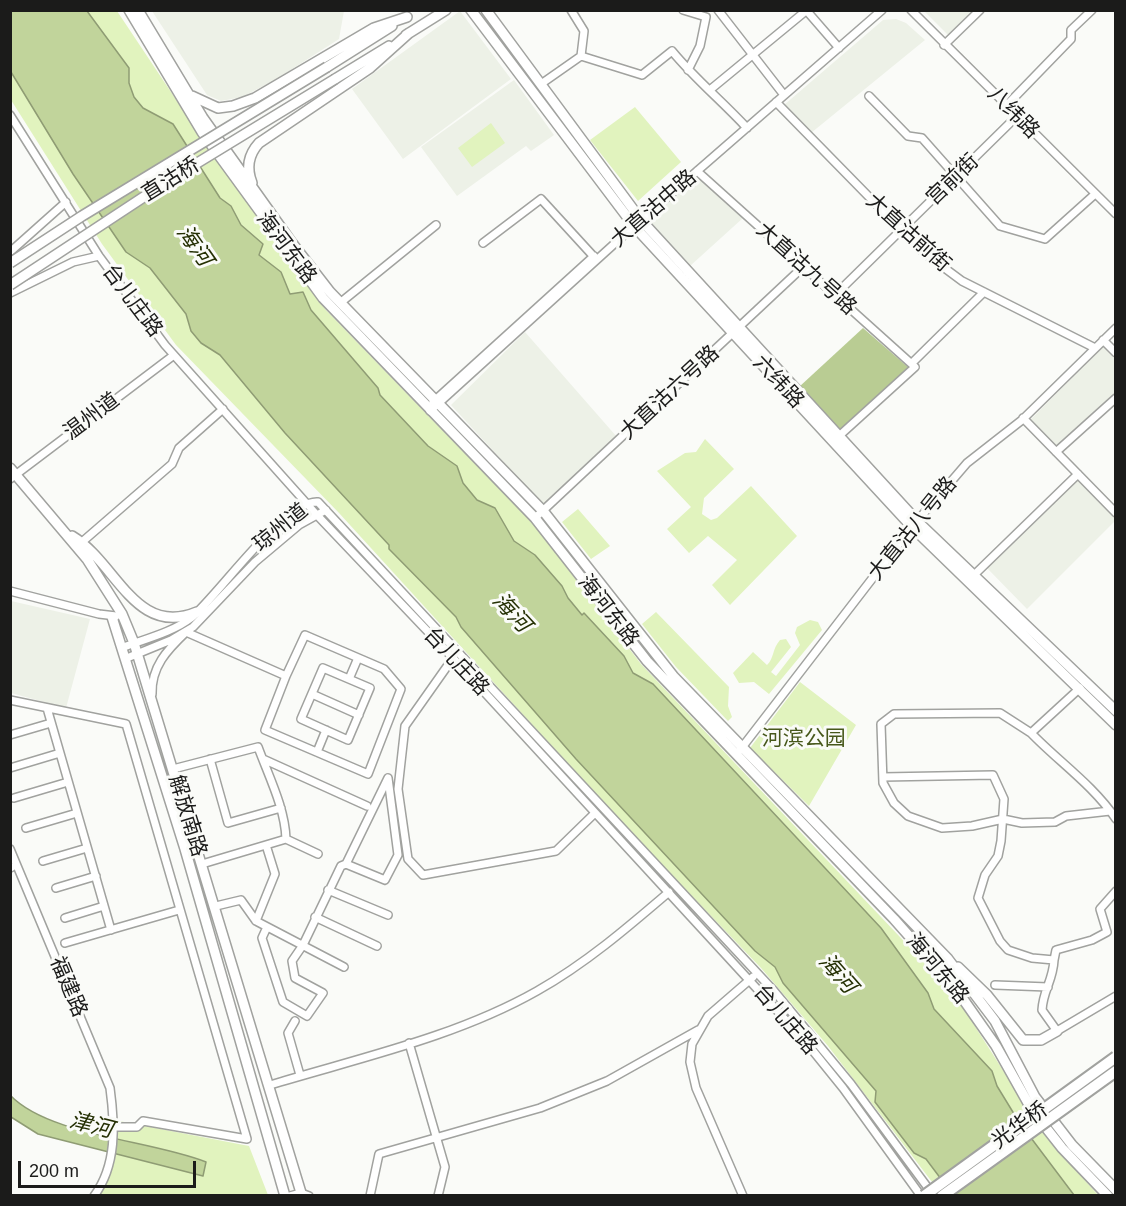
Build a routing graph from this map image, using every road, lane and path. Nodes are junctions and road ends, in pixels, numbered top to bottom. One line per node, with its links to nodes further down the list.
1 (129, 10): 61 (main road, 海河东路)
2 (138, 10): 26 (main road, 海河东路)
3 (417, 10): 16 (main road)
4 (446, 10): 17 (main road)
5 (471, 10): 39 (main road, 六纬路)
6 (486, 10): 23 (main road, 六纬路)
7 (571, 10): 21 (street)
8 (683, 10): 22 (street)
9 (876, 10): 19 (street, 大直沽中路)
10 (882, 10): 19 (street, 大直沽中路)
11 (911, 10): 18 (street, 八纬路)
12 (980, 10): 18 (street)
13 (1092, 10): 29 (street)
14 (807, 11): 19 (street); 20 (street)
15 (721, 12): 20 (street)
16 (407, 17): 26 (main road); 46 (main road, 直沽桥, bridge)
17 (409, 33): 35 (main road); 48 (main road, 直沽桥, bridge)
18 (944, 45): 29 (street, 八纬路)
19 (837, 46): 25 (street, 大直沽中路)
20 (752, 55): 24 (street); 25 (street)
21 (581, 56): 22 (street); 23 (street)
22 (688, 70): 24 (street)
23 (541, 84): 39 (main road, 六纬路)
24 (711, 89): 32 (street)
25 (782, 94): 28 (street, 大直沽中路); 32 (street, 大直沽中路)
26 (190, 95): 35 (main road, 海河东路)
27 (869, 96): 34 (street)
28 (776, 102): 32 (street, 大直沽中路); 41 (street, 大直沽前街)
29 (1006, 106): 31 (street, 八纬路)
30 (10, 115): 37 (street, 台儿庄路)
31 (1017, 116): 34 (street, 宫前街); 36 (street, 八纬路)
32 (745, 126): 33 (street, 大直沽中路); 39 (street, 大直沽中路)
33 (697, 171): 39 (street, 大直沽中路); 47 (street, 大直沽九号路)
34 (957, 177): 36 (street); 41 (street, 宫前街)
35 (256, 194): 52 (main road, 海河东路)
36 (1094, 195): 38 (street, 八纬路)
37 (66, 202): 43 (street); 44 (street, 台儿庄路)
38 (1116, 214)
39 (637, 221): 45 (street, 大直沽中路); 54 (main road, 六纬路)
40 (436, 225): 52 (street)
41 (901, 230): 49 (street, 大直沽前街); 51 (street, 宫前街)
42 (483, 243): 45 (street)
43 (10, 252)
44 (99, 256): 50 (street); 58 (street, 台儿庄路)
45 (595, 258): 61 (street, 大直沽中路)
46 (10, 264)
47 (804, 266): 51 (street, 大直沽九号路); 54 (street, 大直沽六号路)
48 (10, 285)
49 (984, 292): 56 (street, 大直沽前街); 59 (street)
50 (10, 293)
51 (836, 294): 59 (street, 大直沽九号路)
52 (340, 303): 61 (main road, 海河东路)
53 (1116, 328): 55 (street, 大直沽八号路)
54 (737, 330): 64 (main road, 六纬路); 70 (street, 大直沽六号路); 74 (main road, 六纬路)
55 (1103, 340): 56 (street, 大直沽八号路); 57 (street)
56 (1095, 348): 63 (street, 大直沽八号路)
57 (1116, 353)
58 (174, 355): 62 (street, 台儿庄路); 66 (street, 温州道)
59 (914, 365): 64 (street)
60 (1116, 398): 65 (street)
61 (432, 406): 70 (main road, 海河东路); 73 (main road, 海河东路)
62 (223, 408): 68 (street, 台儿庄路); 76 (street)
63 (1023, 418): 65 (street); 74 (street, 大直沽八号路)
64 (839, 436): 74 (main road, 六纬路)
65 (1056, 452): 67 (street)
66 (12, 474): 75 (main road, 解放南路)
67 (1078, 474): 71 (street); 77 (street)
68 (306, 503): 69 (street, 琼州道); 72 (street, 台儿庄路); 79 (street, 琼州道)
69 (326, 510): 72 (street, 琼州道); 148 (street, 台儿庄路)
70 (544, 512): 73 (street, 大直沽六号路); 102 (main road, 海河东路)
71 (1116, 513)
72 (316, 514): 81 (street, 琼州道); 87 (street, 台儿庄路)
73 (535, 518): 102 (main road, 海河东路)
74 (915, 525): 77 (main road, 六纬路); 90 (main road, 六纬路); 102 (street, 大直沽八号路)
75 (68, 533): 76 (main road); 80 (main road, 解放南路)
76 (82, 542): 79 (main road)
77 (974, 575): 95 (main road, 六纬路)
78 (10, 591): 80 (street)
79 (198, 612): 82 (street, 琼州道)
80 (117, 615): 82 (main road, 解放南路); 83 (main road, 解放南路)
81 (186, 632): 84 (street, 琼州道); 88 (street); 93 (street)
82 (134, 643): 83 (street, 琼州道); 84 (main road, 解放南路)
83 (124, 647): 85 (main road, 解放南路)
84 (138, 654): 85 (street, 琼州道); 93 (main road, 解放南路)
85 (127, 658): 166 (main road, 解放南路)
86 (358, 658): 88 (street); 89 (street); 103 (street)
87 (453, 658): 116 (street, 台儿庄路); 116 (street)
88 (286, 676): 103 (street)
89 (349, 679): 91 (street); 96 (street)
90 (1080, 688): 98 (main road, 六纬路); 100 (street)
91 (312, 694): 96 (street); 99 (street)
92 (10, 700): 94 (street)
93 (152, 700): 108 (main road, 解放南路)
94 (47, 708): 97 (street); 135 (street)
95 (1116, 711)
96 (359, 715): 99 (street)
97 (51, 723): 101 (street); 104 (street)
98 (1116, 725)
99 (326, 730): 103 (street)
100 (1031, 733): 109 (street); 114 (street)
101 (10, 735)
102 (739, 751): 145 (main road, 海河东路); 174 (main road, 海河东路)
103 (317, 752)
104 (60, 753): 107 (street); 110 (street)
105 (210, 759): 106 (street); 108 (street); 113 (street)
106 (263, 759): 112 (street); 113 (street)
107 (10, 768)
108 (173, 769): 126 (main road, 解放南路)
109 (883, 777): 117 (street); 117 (street)
110 (68, 782): 111 (street); 115 (street)
111 (15, 798)
112 (366, 806)
113 (281, 808): 120 (street)
114 (1110, 811): 117 (street); 118 (street)
115 (77, 813): 119 (street); 122 (street)
116 (595, 813): 132 (street, 台儿庄路)
117 (1003, 819): 146 (street)
118 (1116, 819)
119 (26, 828)
120 (286, 839): 121 (street); 124 (street)
121 (266, 845): 126 (street); 139 (street)
122 (87, 848): 125 (street); 128 (street)
123 (10, 849): 161 (street, 福建路)
124 (318, 854)
125 (43, 861)
126 (202, 864): 134 (main road, 解放南路)
127 (346, 864): 127 (street); 130 (street)
128 (96, 876): 129 (street); 133 (street)
129 (56, 888)
130 (328, 890): 136 (street); 137 (street)
131 (1116, 891): 146 (street)
132 (669, 892): 149 (street, 台儿庄路); 156 (street)
133 (104, 906): 138 (street); 141 (street)
134 (216, 906): 139 (street); 160 (main road, 解放南路)
135 (179, 910): 141 (street); 161 (street)
136 (388, 915)
137 (315, 917): 143 (street); 144 (street)
138 (65, 918)
139 (256, 921): 140 (street)
140 (267, 927): 143 (street); 143 (street)
141 (111, 930): 142 (street)
142 (65, 943)
143 (303, 945): 147 (street)
144 (377, 946)
145 (948, 959): 155 (main road); 163 (main road, 海河东路)
146 (1054, 960): 151 (street)
147 (344, 967)
148 (757, 974): 149 (street); 172 (street, 台儿庄路)
149 (750, 980): 154 (street); 171 (street, 台儿庄路)
150 (995, 985): 151 (street)
151 (1048, 987): 155 (street)
152 (1116, 996): 155 (street)
153 (295, 1021): 159 (street)
154 (698, 1030): 162 (street); 170 (street)
155 (1057, 1030)
156 (410, 1043): 159 (street); 162 (street)
157 (1116, 1058): 171 (highway, 光华桥, bridge)
158 (1116, 1071): 173 (highway, 光华桥, bridge)
159 (300, 1076): 160 (street)
160 (270, 1084): 164 (main road, 解放南路)
161 (116, 1127): 165 (street)
162 (437, 1138): 168 (street); 169 (street)
163 (1116, 1190)
164 (304, 1195): 167 (street)
165 (94, 1196)
166 (285, 1196)
167 (290, 1196)
168 (370, 1196)
169 (438, 1196)
170 (743, 1196)
171 (922, 1196)
172 (934, 1196)
173 (942, 1196)
174 (1108, 1196)

